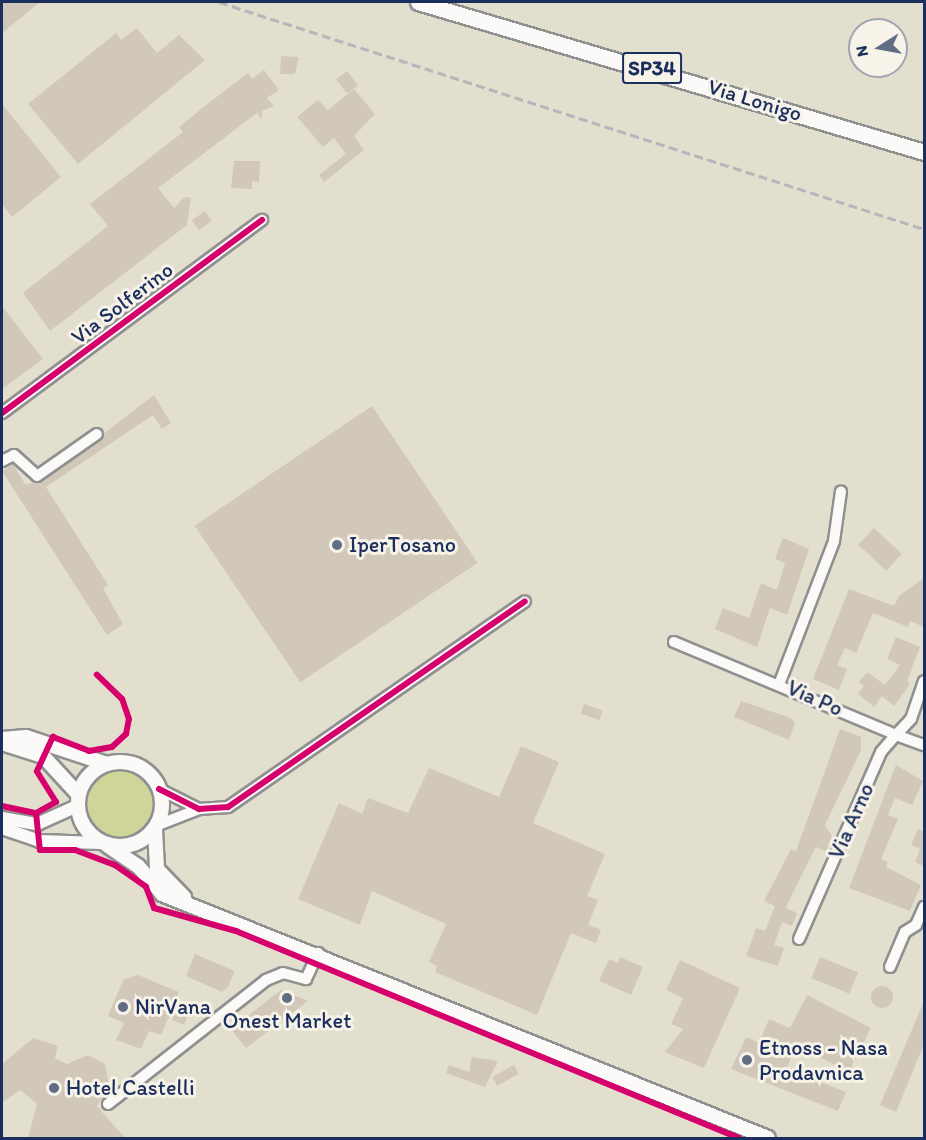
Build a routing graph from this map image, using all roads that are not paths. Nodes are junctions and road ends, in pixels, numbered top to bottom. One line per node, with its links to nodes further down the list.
1 (418, 2): 2 (main road, Via Lonigo / SP34)
2 (924, 152)
3 (262, 220): 4 (street, Via Solferino)
4 (2, 413)
5 (97, 434): 6 (street)
6 (2, 461)
7 (841, 491): 11 (street)
8 (525, 601): 18 (street)
9 (674, 642): 11 (street, Via Po)
10 (924, 681): 12 (street)
11 (780, 682): 12 (street, Via Po)
12 (896, 735): 14 (street); 25 (street, Via Arno)
13 (2, 741): 15 (main road); 17 (main road)
14 (924, 745)
15 (107, 764): 16 (main road); 17 (main road)
16 (159, 789): 18 (street); 20 (main road)
17 (78, 800): 19 (street); 22 (main road)
18 (199, 809): 20 (street)
19 (2, 818)
20 (156, 827): 22 (main road); 24 (main road)
21 (2, 828): 22 (street)
22 (105, 844): 24 (main road)
23 (924, 907): 27 (street)
24 (201, 908): 26 (main road)
25 (799, 939)
26 (318, 953): 28 (street); 29 (main road)
27 (890, 967)
28 (108, 1104)
29 (768, 1138)

